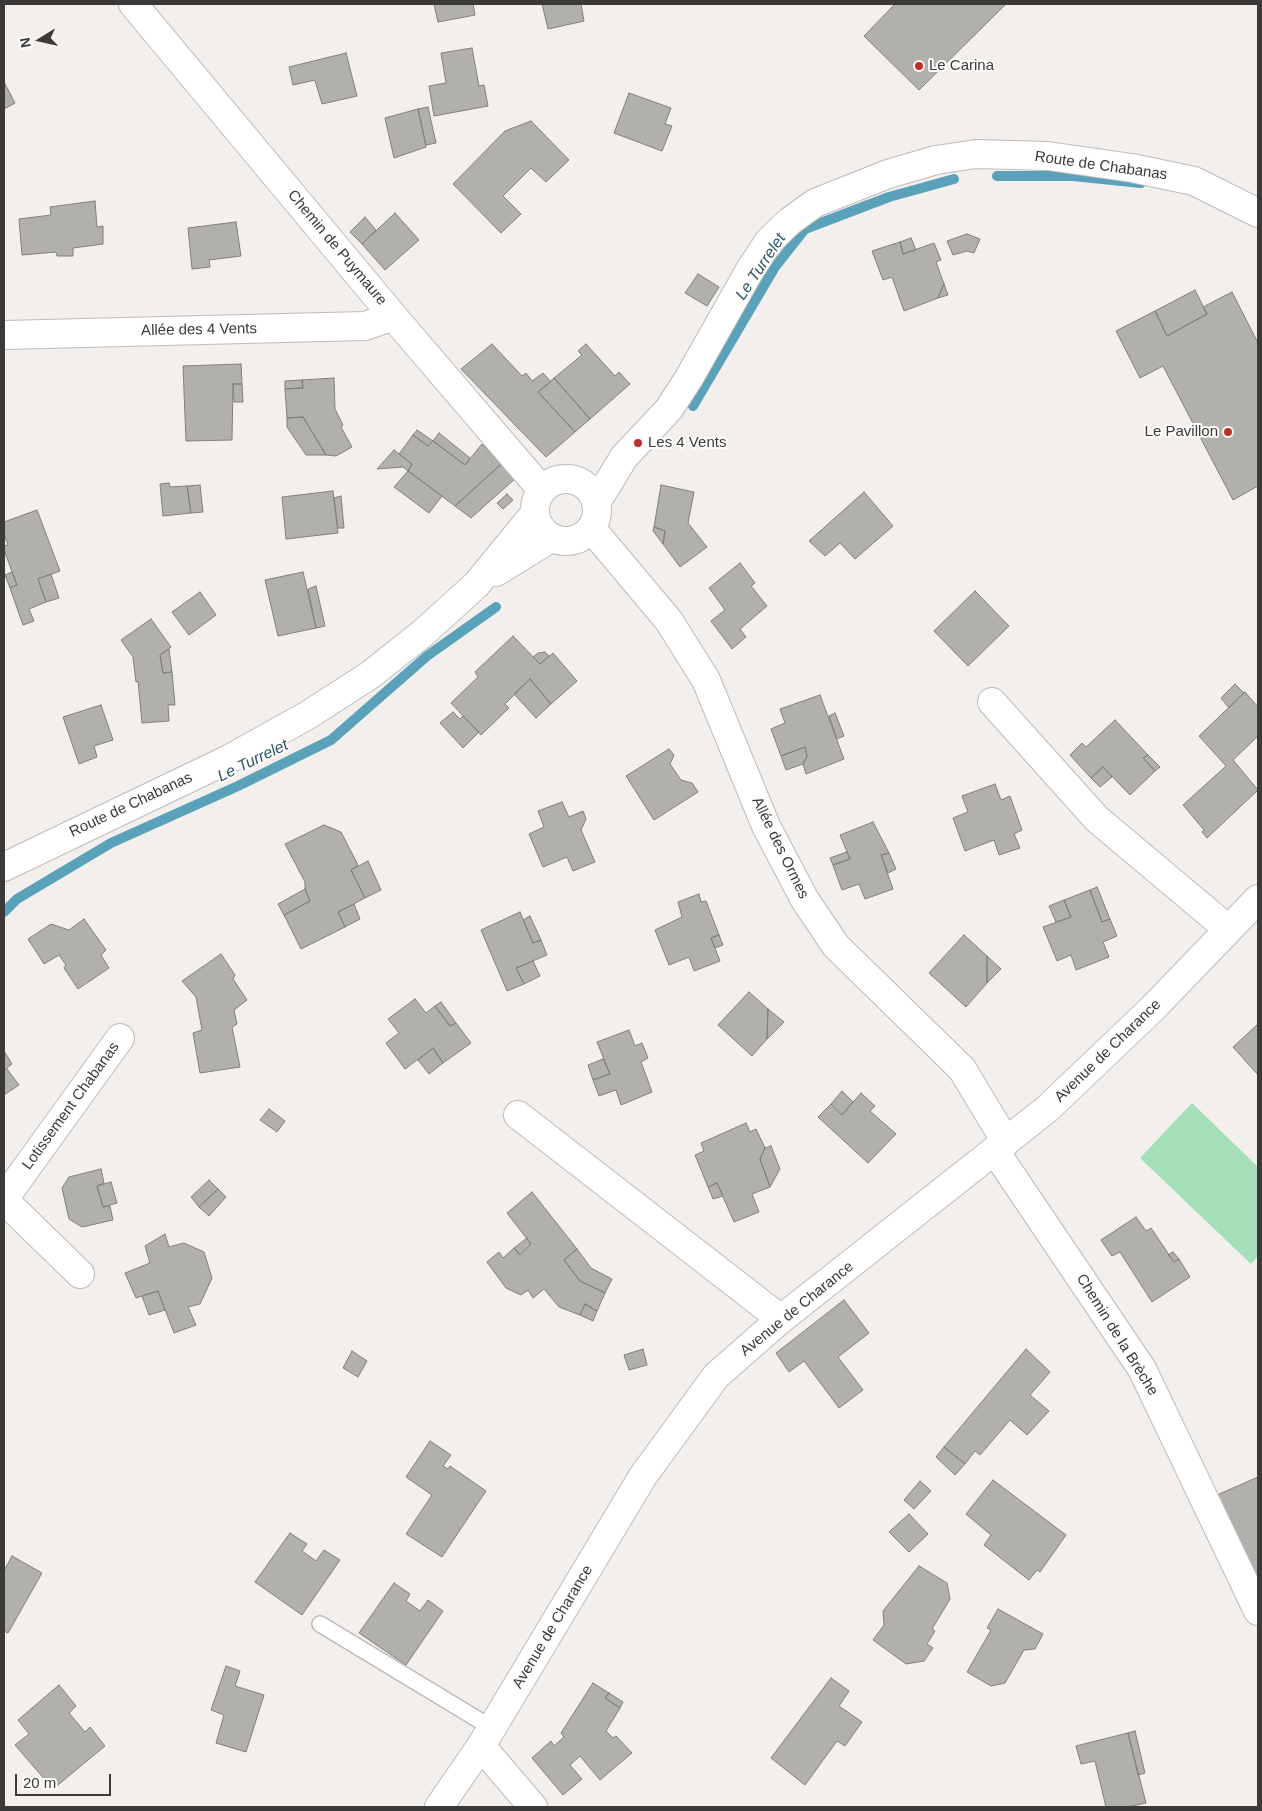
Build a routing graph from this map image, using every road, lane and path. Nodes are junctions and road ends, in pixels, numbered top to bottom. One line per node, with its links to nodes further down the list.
1 (133, 4): 3 (street, Chemin de Puymaure)
2 (1258, 213): 5 (street, Route de Chabanas)
3 (393, 316): 4 (street, Allée des 4 Vents); 7 (street, Chemin de Puymaure)
4 (4, 334)
5 (624, 457): 6 (street, Route de Chabanas); 8 (street, Route de Chabanas)
6 (576, 481): 7 (street); 8 (street)
7 (538, 502): 9 (street); 10 (street, Route de Chabanas)
8 (593, 516): 9 (street); 17 (street, Allée des Ormes)
9 (551, 538): 10 (street, Route de Chabanas)
10 (476, 585): 12 (street, Route de Chabanas)
11 (992, 702): 14 (street)
12 (4, 867)
13 (1258, 899): 14 (street, Avenue de Charance)
14 (1228, 929): 17 (street, Avenue de Charance)
15 (120, 1038): 18 (street, Lotissement Chabanas)
16 (518, 1114): 20 (street)
17 (1000, 1146): 20 (street, Avenue de Charance); 21 (street, Chemin de la Brèche)
18 (4, 1199): 19 (street, Lotissement Chabanas)
19 (80, 1274)
20 (782, 1319): 23 (street, Avenue de Charance)
21 (1258, 1611)
22 (320, 1624): 23 (lane)
23 (487, 1737): 24 (street, Avenue de Charance); 25 (street)
24 (439, 1807)
25 (533, 1807)

